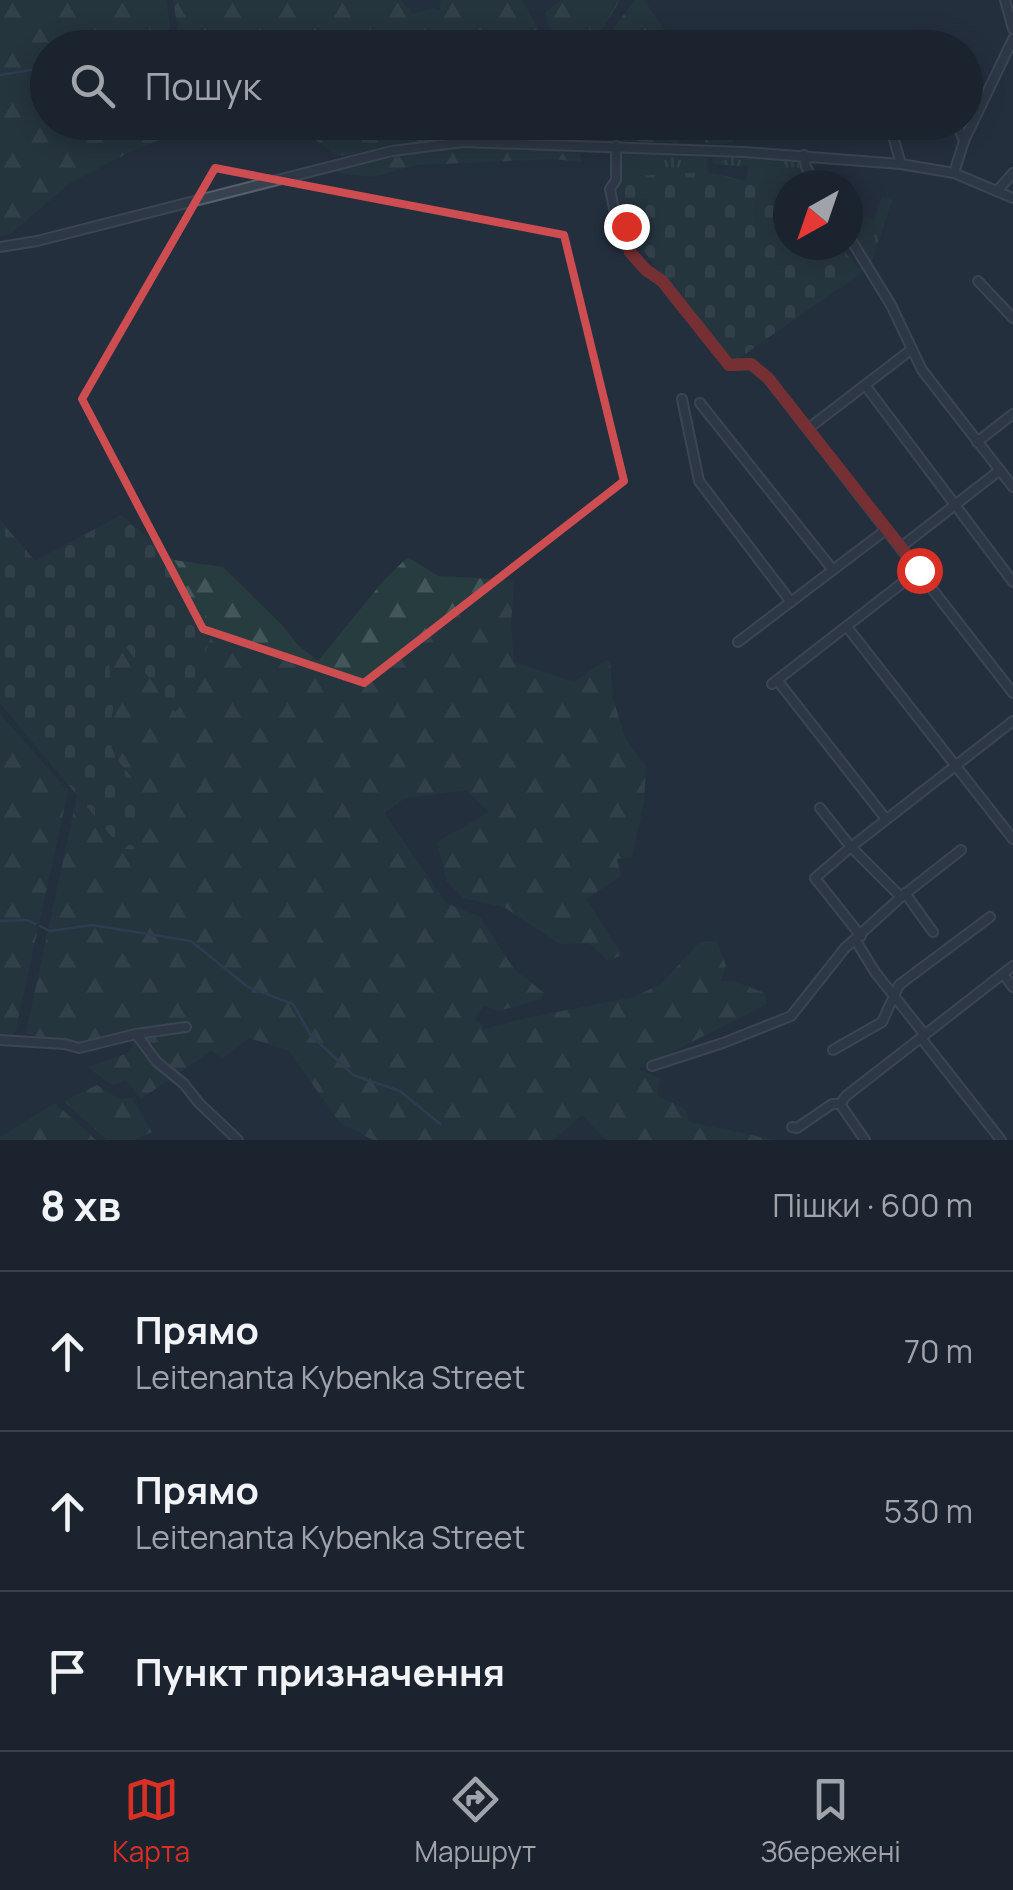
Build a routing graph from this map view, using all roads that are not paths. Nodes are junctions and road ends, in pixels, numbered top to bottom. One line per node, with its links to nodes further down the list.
1 (1005, 0): 2 (street)
2 (1013, 29)
3 (1013, 38): 4 (street)
4 (983, 101)
5 (894, 140): 9 (street)
6 (964, 141): 11 (street)
7 (616, 146): 8 (street); 15 (street); 24 (street)
8 (804, 155): 9 (street); 10 (street)
9 (901, 164): 11 (street)
10 (808, 170)
11 (954, 172): 13 (street)
12 (1013, 173): 13 (street)
13 (998, 190): 14 (street)
14 (1013, 198)
15 (0, 247)
16 (863, 260): 19 (street)
17 (978, 281): 18 (street)
18 (1013, 318)
19 (912, 349): 20 (street); 25 (street)
20 (865, 384): 24 (street); 28 (street)
21 (682, 399): 34 (street)
22 (700, 403): 31 (street)
23 (1013, 414): 25 (street)
24 (809, 428): 29 (street)
25 (978, 442): 26 (street)
26 (1000, 470): 27 (street); 28 (street)
27 (1013, 487)
28 (954, 505): 30 (street); 33 (street)
29 (886, 529): 30 (street); 31 (street)
30 (901, 548): 32 (street)
31 (833, 570): 34 (street)
32 (919, 570): 35 (street); 37 (street)
33 (1013, 582)
34 (791, 602): 36 (street)
35 (847, 627): 39 (street); 41 (street)
36 (738, 642)
37 (1013, 692)
38 (1013, 721): 39 (street)
39 (955, 764): 41 (street); 42 (street)
40 (820, 808): 43 (street)
41 (886, 819): 43 (street)
42 (1013, 839)
43 (851, 847): 45 (street); 48 (street)
44 (961, 850): 45 (street)
45 (903, 895): 47 (street); 48 (street)
46 (990, 917): 52 (street)
47 (933, 932)
48 (858, 938): 52 (street); 58 (street)
49 (1013, 966): 50 (street)
50 (1003, 974): 51 (street); 55 (street)
51 (1013, 987)
52 (892, 994): 55 (street); 57 (street)
53 (186, 1027): 54 (street)
54 (136, 1034): 56 (street); 61 (street)
55 (923, 1037): 59 (street); 63 (street)
56 (0, 1040)
57 (834, 1050)
58 (652, 1066)
59 (840, 1104): 60 (street); 62 (street)
60 (792, 1127)
61 (238, 1140)
62 (865, 1140)
63 (1001, 1140)

